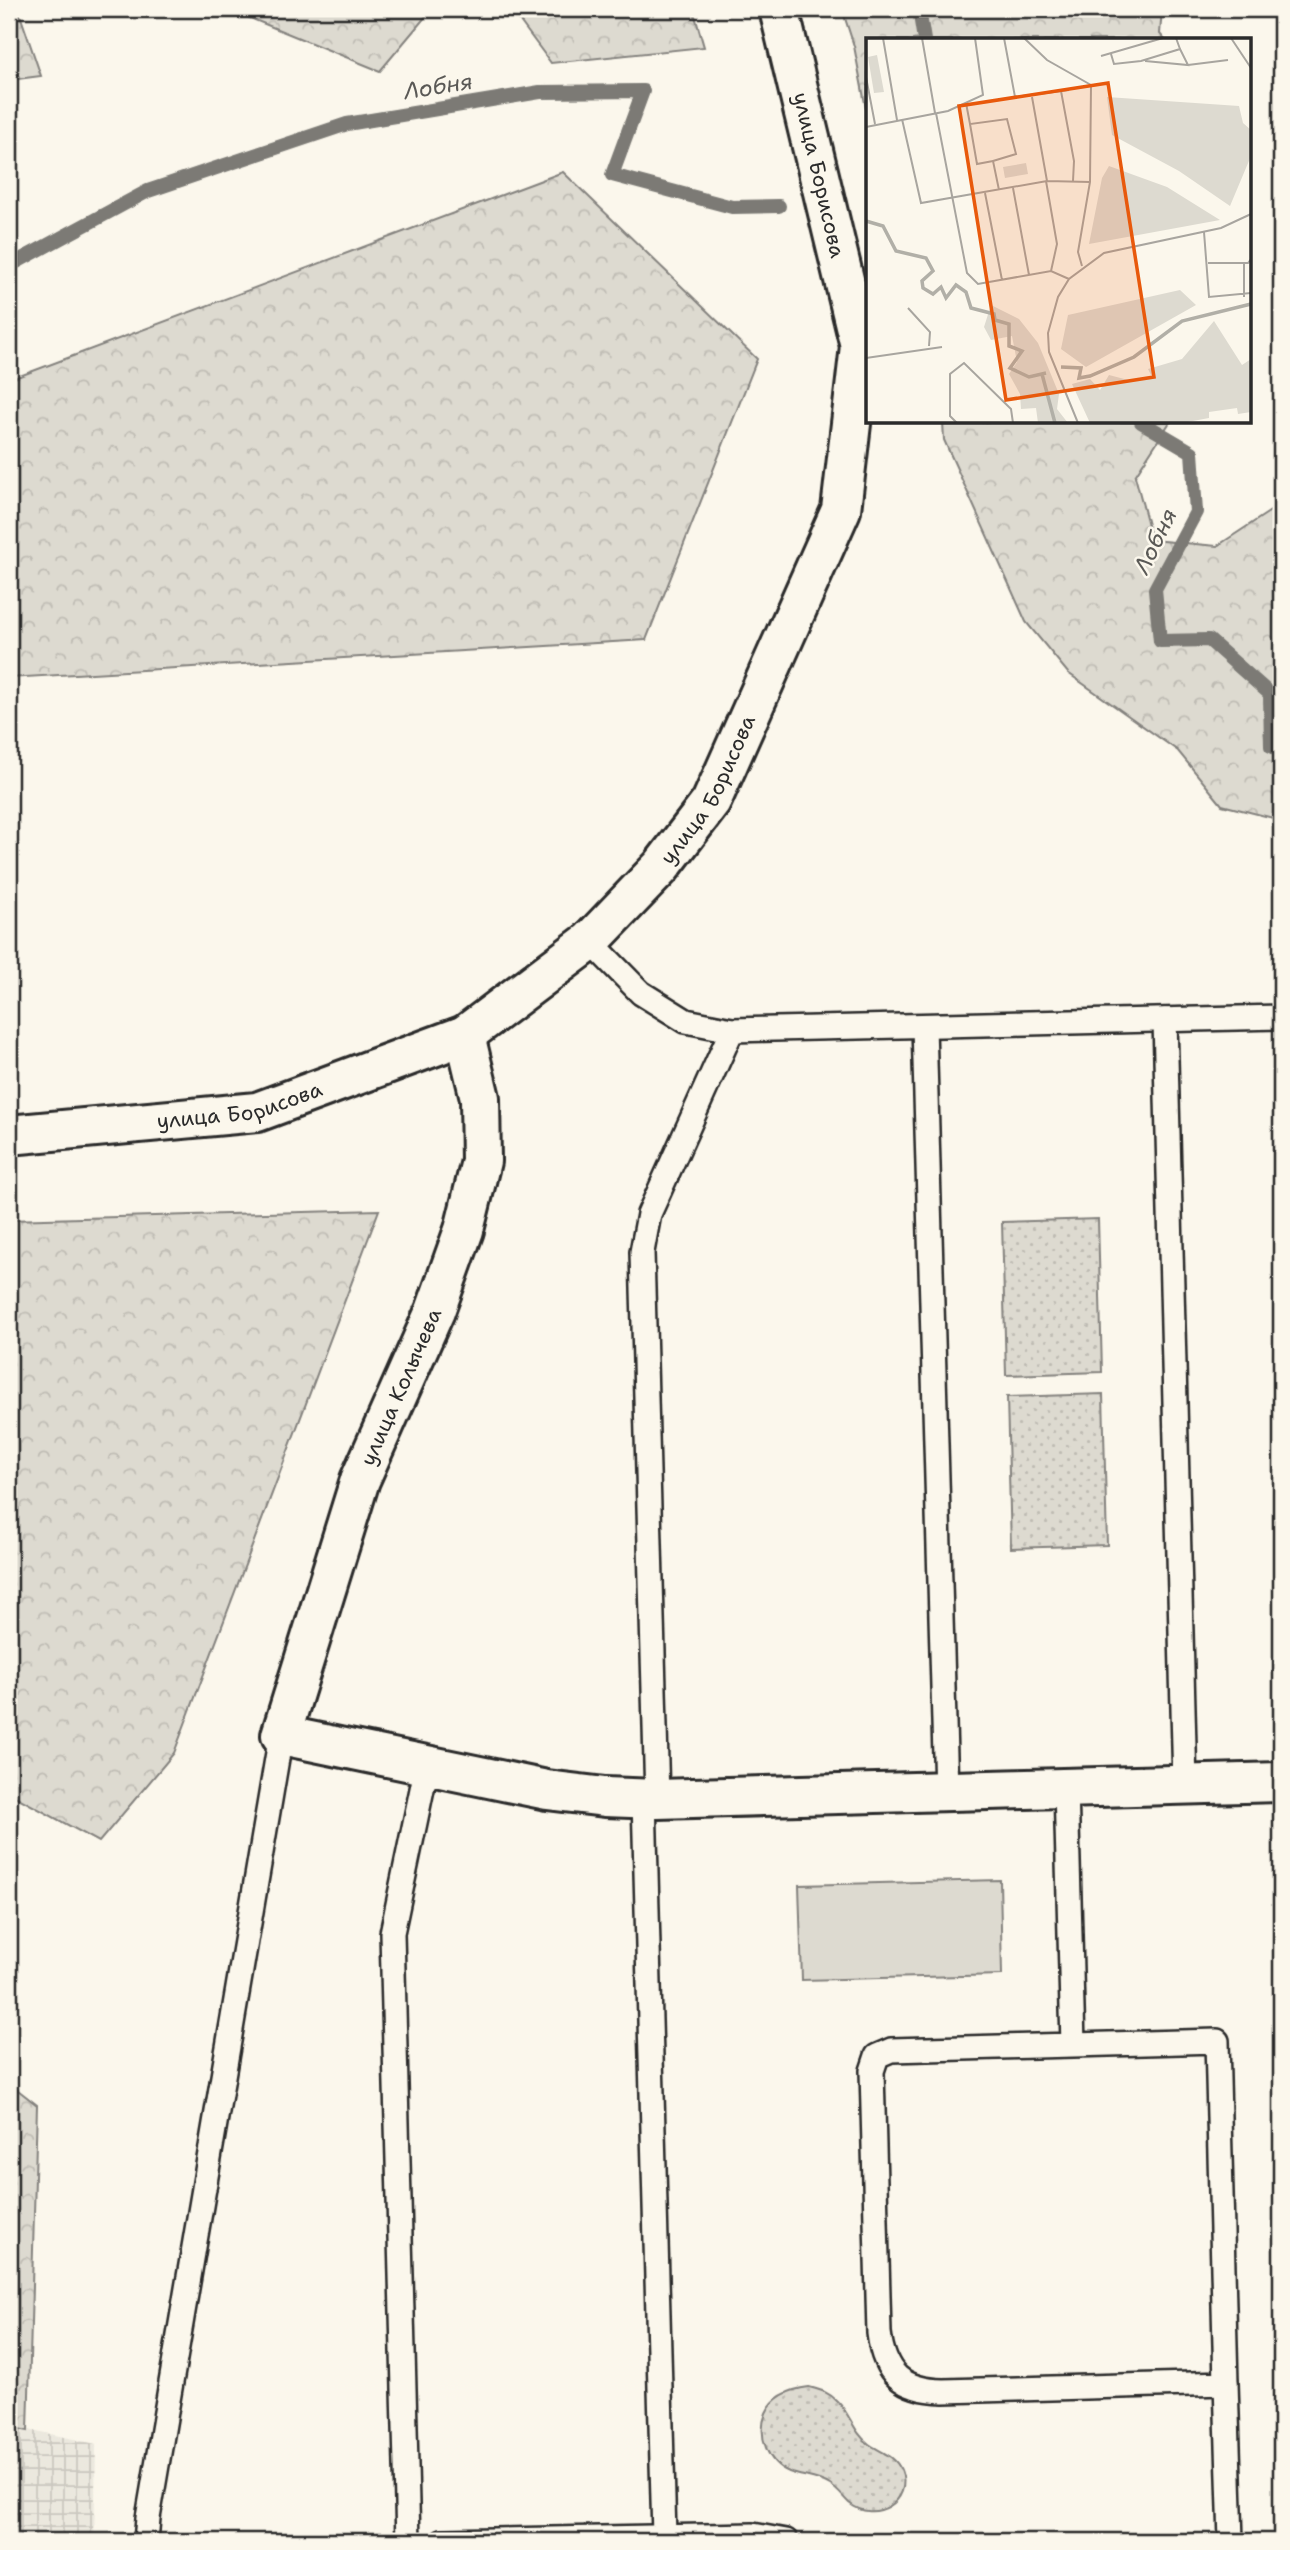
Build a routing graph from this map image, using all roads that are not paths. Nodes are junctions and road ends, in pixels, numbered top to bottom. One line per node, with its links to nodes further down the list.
1 (779, 9): 2 (street, улица Борисова)
2 (590, 942): 6 (lane); 7 (street, улица Борисова)
3 (1281, 1017): 4 (lane)
4 (1164, 1020): 5 (lane); 12 (lane)
5 (924, 1026): 6 (lane); 14 (lane)
6 (732, 1030): 15 (lane)
7 (465, 1035): 8 (street, улица Борисова); 9 (street, улица Колычева)
8 (9, 1135)
9 (281, 1735): 10 (street); 19 (lane)
10 (427, 1765): 15 (street); 20 (lane)
11 (1281, 1782): 12 (street)
12 (1185, 1785): 13 (street)
13 (1066, 1788): 14 (street); 16 (lane)
14 (946, 1791): 15 (street)
15 (650, 1799): 18 (lane)
16 (1073, 2045): 17 (lane); 17 (lane)
17 (1226, 2384): 23 (lane)
18 (664, 2536): 21 (lane); 22 (lane)
19 (146, 2541)
20 (408, 2541)
21 (442, 2541)
22 (786, 2541)
23 (1231, 2541)

